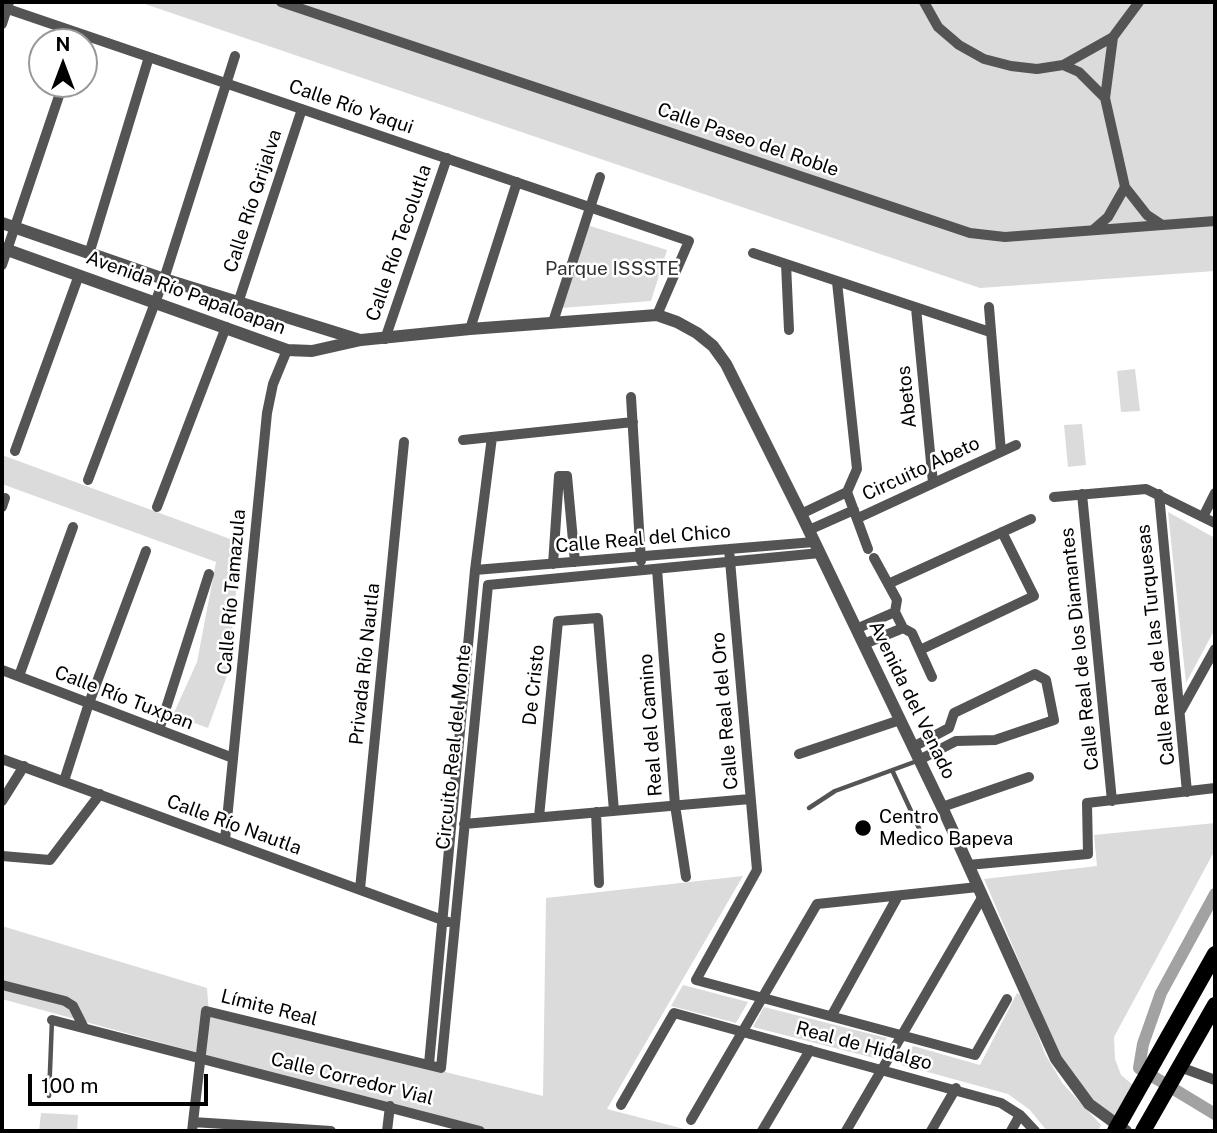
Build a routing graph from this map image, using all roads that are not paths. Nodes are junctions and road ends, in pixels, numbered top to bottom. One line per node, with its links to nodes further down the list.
1 (281, 2): 24 (street, Calle Paseo del Roble)
2 (924, 2): 11 (street)
3 (1139, 2): 7 (street)
4 (6, 6): 5 (street); 6 (street, Calle Río Yaqui)
5 (2, 24)
6 (56, 28)
7 (1113, 37): 11 (street); 14 (street)
8 (98, 43): 10 (street, Calle Río Yaqui)
9 (235, 56): 12 (street)
10 (149, 57): 12 (street, Calle Río Yaqui); 27 (street)
11 (1063, 65): 14 (street)
12 (228, 84): 15 (street, Calle Río Yaqui); 31 (street)
13 (58, 98): 22 (street)
14 (1105, 98): 19 (street)
15 (302, 109): 16 (street, Calle Río Yaqui); 34 (street, Calle Río Grijalva)
16 (447, 159): 18 (street, Calle Río Yaqui); 44 (street, Calle Río Tecolutla)
17 (600, 177): 20 (street)
18 (517, 182): 20 (street, Calle Río Yaqui); 40 (street)
19 (1125, 187): 23 (street); 24 (street)
20 (591, 208): 37 (street, Calle Río Yaqui); 38 (street)
21 (1215, 222): 23 (street, Calle Paseo del Roble)
22 (8, 225): 25 (street); 27 (street, Avenida Río Papaloapan)
23 (1163, 225): 24 (street, Calle Paseo del Roble)
24 (1093, 230)
25 (4, 249): 29 (street); 30 (street, Avenida Río Papaloapan)
26 (753, 253): 28 (street)
27 (89, 254): 31 (street, Avenida Río Papaloapan)
28 (786, 264): 32 (street); 41 (street)
29 (2, 265)
30 (79, 275): 33 (street, Avenida Río Papaloapan); 53 (street)
31 (164, 279): 33 (street); 34 (street, Avenida Río Papaloapan)
32 (837, 282): 36 (street); 57 (street, Circuito Abeto)
33 (156, 302): 39 (street, Avenida Río Papaloapan); 55 (street)
34 (238, 303): 45 (street, Avenida Río Papaloapan)
35 (989, 307): 42 (street, Circuito Abeto)
36 (916, 308): 42 (street); 56 (street, Abetos)
37 (657, 315): 38 (street, Avenida Río Papaloapan); 43 (street, Avenida Río Papaloapan)
38 (553, 321): 40 (street, Avenida Río Papaloapan)
39 (226, 327): 46 (street, Avenida Río Papaloapan); 62 (street)
40 (470, 329): 44 (street, Avenida Río Papaloapan)
41 (789, 331)
42 (990, 332): 54 (street, Circuito Abeto)
43 (696, 333): 63 (street, Avenida del Venado)
44 (385, 339): 45 (street, Avenida Río Papaloapan)
45 (361, 340): 46 (street, Avenida Río Papaloapan)
46 (287, 350): 100 (street, Calle Río Tamazula)
47 (631, 397): 48 (street)
48 (633, 422): 49 (street); 73 (street)
49 (492, 437): 50 (street); 78 (street, Circuito Real del Monte)
50 (463, 440)
51 (404, 442): 125 (street, Privada Río Nautla)
52 (1016, 445): 54 (street)
53 (15, 451)
54 (1001, 452): 56 (street, Circuito Abeto)
55 (88, 480)
56 (933, 483): 64 (street, Circuito Abeto)
57 (847, 492): 63 (street); 64 (street, Circuito Abeto)
58 (1082, 494): 59 (street); 61 (street); 111 (street, Calle Real de los Diamantes)
59 (1159, 494): 65 (street); 92 (street, Calle Real de las Turquesas)
60 (1215, 494): 65 (street)
61 (1054, 496)
62 (157, 507)
63 (801, 514): 70 (street, Avenida del Venado)
64 (856, 514): 70 (street); 81 (street)
65 (1203, 517): 67 (street)
66 (1031, 519): 69 (street)
67 (1215, 523)
68 (73, 527): 89 (street)
69 (1002, 532): 81 (street); 87 (street)
70 (814, 542): 71 (street, Calle Real del Chico); 75 (street, Circuito Real del Monte); 84 (street, Avenida del Venado)
71 (729, 549): 73 (street, Calle Real del Chico); 75 (street, Calle Real del Oro)
72 (146, 551): 91 (street)
73 (641, 557): 74 (street, Calle Real del Chico); 79 (street)
74 (575, 562): 76 (street, Calle Real del Chico); 76 (street)
75 (730, 562): 77 (street, Circuito Real del Monte); 109 (street, Calle Real del Oro)
76 (553, 564): 78 (street, Calle Real del Chico)
77 (657, 569): 79 (street, Circuito Real del Monte); 112 (street, Real del Camino)
78 (475, 570): 128 (street, Circuito Real del Monte)
79 (642, 571): 118 (street, Circuito Real del Monte)
80 (209, 574): 95 (street)
81 (888, 584): 82 (street)
82 (895, 612): 83 (street); 84 (street)
83 (904, 628): 85 (street); 87 (street)
84 (856, 629): 85 (street, Avenida del Venado)
85 (864, 644): 93 (street, Avenida del Venado)
86 (1215, 649): 92 (street)
87 (920, 650): 90 (street)
88 (2, 670): 89 (street, Calle Río Tuxpan)
89 (19, 676): 91 (street, Calle Río Tuxpan)
90 (932, 677)
91 (89, 703): 95 (street, Calle Río Tuxpan); 105 (street)
92 (1181, 711): 107 (street, Calle Real de las Turquesas)
93 (900, 720): 97 (street, Avenida del Venado); 98 (street)
94 (949, 728): 96 (street); 96 (street); 97 (street)
95 (159, 730): 100 (street, Calle Río Tuxpan)
96 (956, 741): 101 (street)
97 (913, 747): 101 (street, Avenida del Venado)
98 (799, 754)
99 (2, 758): 102 (street, Calle Río Nautla)
100 (233, 758): 120 (street, Calle Río Tamazula)
101 (919, 760): 103 (lane); 113 (street, Avenida del Venado)
102 (23, 766): 105 (street, Calle Río Nautla); 110 (street)
103 (893, 772): 114 (lane); 119 (lane)
104 (1029, 777): 113 (street)
105 (64, 781): 108 (street, Calle Río Nautla)
106 (1215, 788): 107 (street)
107 (1187, 792): 111 (street)
108 (100, 794): 120 (street, Calle Río Nautla); 121 (street)
109 (750, 799): 112 (street); 132 (street, Calle Real del Oro)
110 (2, 801)
111 (1112, 801): 122 (street)
112 (675, 805): 115 (street); 123 (street, Real del Camino)
113 (942, 807): 122 (street, Avenida del Venado)
114 (809, 808)
115 (614, 811): 116 (street); 117 (street, De Cristo)
116 (596, 812): 117 (street); 124 (street)
117 (539, 817): 118 (street)
118 (464, 824): 129 (street, Circuito Real del Monte)
119 (923, 836)
120 (225, 840): 125 (street, Calle Río Nautla)
121 (2, 856)
122 (968, 865): 126 (street, Avenida del Venado)
123 (686, 877)
124 (598, 883)
125 (360, 889): 128 (street, Calle Río Nautla)
126 (981, 891): 127 (street); 139 (street); 153 (street, Avenida del Venado)
127 (898, 896): 132 (street); 135 (street)
128 (442, 919): 129 (street, Calle Río Nautla); 142 (street, Circuito Real del Monte)
129 (455, 924): 143 (street, Circuito Real del Monte)
130 (1215, 954): 153 (main road)
131 (2, 985): 137 (street)
132 (763, 997): 135 (street); 138 (street)
133 (1007, 999): 139 (street)
134 (1215, 1005): 145 (main road)
135 (832, 1015): 139 (street)
136 (52, 1020): 137 (street, Calle Corredor Vial); 148 (lane)
137 (84, 1028): 141 (street, Calle Corredor Vial)
138 (742, 1032): 140 (street, Real de Hidalgo); 149 (street, Real de Hidalgo); 152 (street)
139 (905, 1034): 144 (street)
140 (810, 1050): 144 (street, Real de Hidalgo); 158 (street)
141 (199, 1059): 142 (street, Límite Real); 150 (street, Calle Corredor Vial); 154 (street, Límite Real)
142 (429, 1065): 143 (street, Límite Real)
143 (442, 1068)
144 (883, 1068): 147 (street, Real de Hidalgo); 159 (street)
145 (1176, 1073): 146 (street); 164 (main road)
146 (1215, 1080)
147 (956, 1088): 151 (street, Real de Hidalgo); 160 (street)
148 (49, 1096)
149 (621, 1105)
150 (390, 1106): 156 (street); 157 (street, Calle Corredor Vial)
151 (1020, 1115): 161 (street); 162 (street, Real de Hidalgo)
152 (691, 1120)
153 (1113, 1126): 163 (street, Avenida del Venado)
154 (193, 1127): 155 (street)
155 (331, 1131)
156 (387, 1131)
157 (480, 1131)
158 (762, 1131)
159 (846, 1131)
160 (931, 1131)
161 (1011, 1131)
162 (1035, 1131)
163 (1126, 1131)
164 (1143, 1131)

